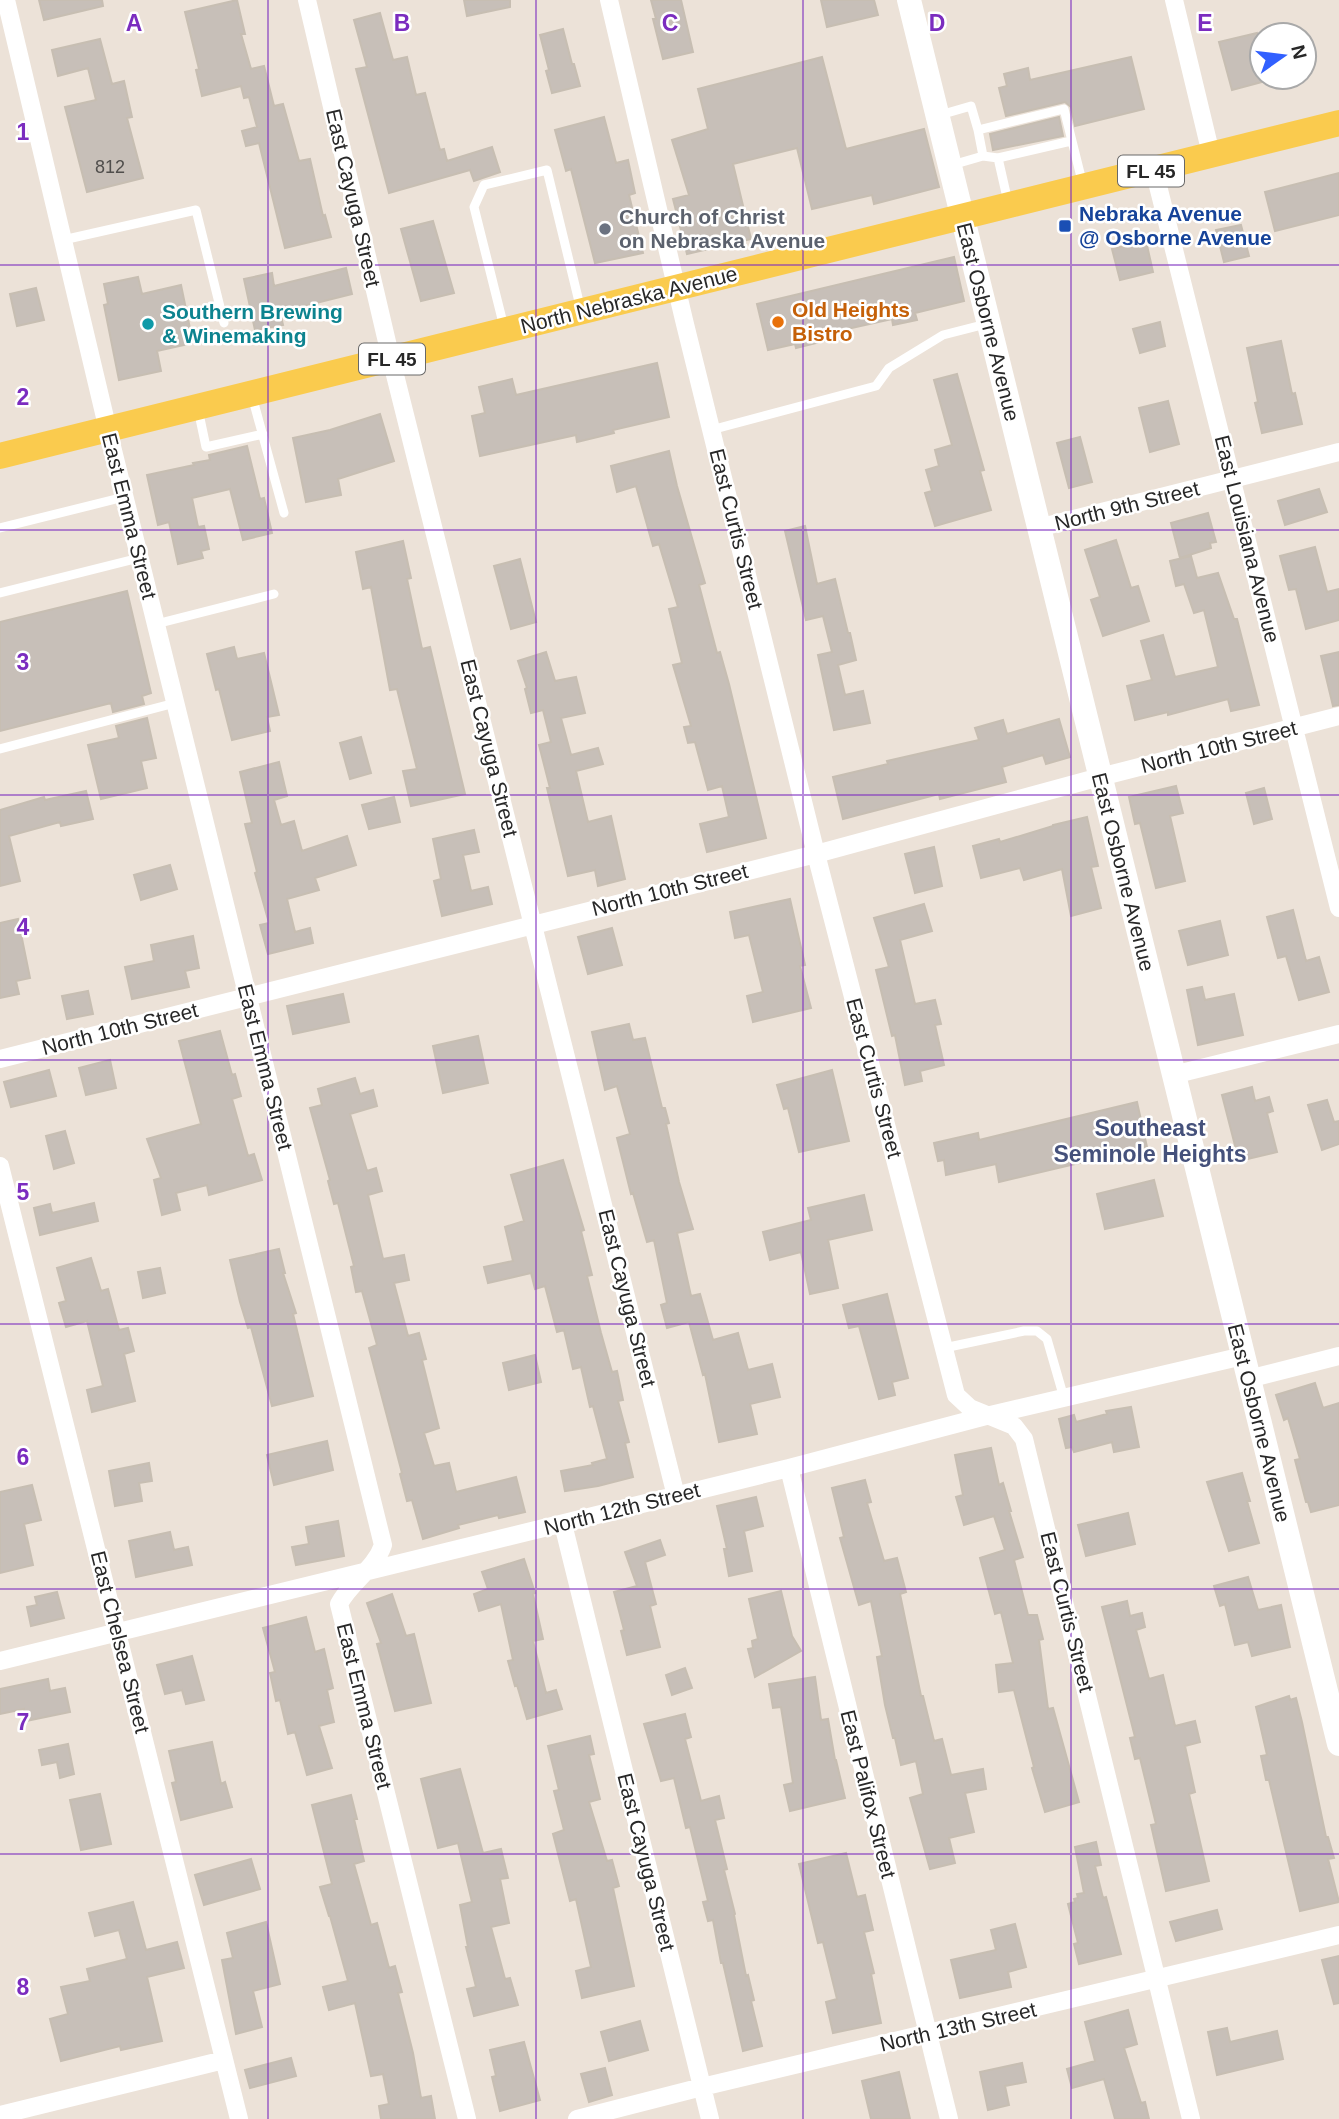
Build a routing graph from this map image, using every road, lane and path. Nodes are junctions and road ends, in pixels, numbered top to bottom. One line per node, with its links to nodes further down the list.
1 (6, 0): 18 (street, East Emma Street)
2 (307, 0): 24 (street, East Cayuga Street)
3 (609, 0): 19 (street, East Curtis Street)
4 (909, 0): 6 (street, East Osborne Avenue)
5 (1174, 0): 10 (street)
6 (937, 115): 8 (lane); 13 (street, East Osborne Avenue)
7 (1339, 123): 10 (main road, North Nebraska Avenue / FL 45)
8 (978, 130): 9 (lane); 11 (lane)
9 (1071, 141): 12 (lane); 15 (lane)
10 (1211, 154): 14 (main road, North Nebraska Avenue / FL 45)
11 (983, 156): 12 (lane); 13 (lane)
12 (998, 158): 16 (lane)
13 (950, 165): 17 (street, East Osborne Avenue)
14 (1154, 170): 15 (main road, North Nebraska Avenue / FL 45); 32 (street, East Louisiana Avenue)
15 (1084, 187): 16 (main road, North Nebraska Avenue / FL 45)
16 (1008, 205): 17 (main road, North Nebraska Avenue / FL 45)
17 (962, 216): 19 (main road, North Nebraska Avenue / FL 45); 22 (street, East Osborne Avenue)
18 (63, 240): 21 (lane); 27 (street, East Emma Street)
19 (676, 288): 20 (main road, North Nebraska Avenue / FL 45); 28 (street, East Curtis Street)
20 (581, 311): 23 (main road, North Nebraska Avenue / FL 45); 23 (lane)
21 (223, 323)
22 (988, 323): 28 (lane); 36 (street, East Osborne Avenue)
23 (505, 331): 24 (main road, North Nebraska Avenue / FL 45)
24 (391, 359): 25 (main road, North Nebraska Avenue / FL 45); 48 (street, East Cayuga Street)
25 (252, 394): 26 (main road, North Nebraska Avenue / FL 45); 29 (lane)
26 (198, 407): 27 (main road, North Nebraska Avenue / FL 45); 29 (lane)
27 (107, 430): 30 (main road, North Nebraska Avenue / FL 45); 33 (street, East Emma Street)
28 (711, 430): 46 (street, East Curtis Street)
29 (263, 434): 34 (lane)
30 (1, 451)
31 (1339, 452): 32 (street, North 9th Street)
32 (1232, 479): 36 (street, North 9th Street); 43 (street, East Louisiana Avenue)
33 (124, 497): 35 (lane); 37 (street, East Emma Street)
34 (284, 513)
35 (0, 528)
36 (1038, 528): 45 (street, East Osborne Avenue)
37 (139, 558): 38 (lane); 40 (street, East Emma Street)
38 (0, 593)
39 (274, 594): 40 (lane)
40 (156, 624): 41 (street, East Emma Street)
41 (175, 703): 44 (lane); 49 (street, East Emma Street)
42 (1339, 716): 43 (street, North 10th Street)
43 (1294, 727): 45 (street, North 10th Street); 47 (street, East Louisiana Avenue)
44 (0, 749)
45 (1100, 777): 46 (street, North 10th Street); 52 (street, East Osborne Avenue)
46 (816, 854): 48 (street, North 10th Street); 54 (street, East Curtis Street)
47 (1339, 908)
48 (533, 924): 49 (street, North 10th Street); 60 (street, East Cayuga Street)
49 (248, 997): 51 (street, North 10th Street); 62 (street, East Emma Street)
50 (1339, 1034): 52 (street)
51 (0, 1059)
52 (1173, 1075): 56 (street, East Osborne Avenue)
53 (0, 1166): 63 (street, East Chelsea Street)
54 (944, 1348): 57 (lane); 58 (street, East Curtis Street)
55 (1339, 1356): 56 (street, North 12th Street)
56 (1246, 1367): 57 (street, North 12th Street); 65 (street, East Osborne Avenue)
57 (1064, 1398): 58 (street, North 12th Street)
58 (986, 1416): 59 (street, North 12th Street); 68 (street, East Curtis Street)
59 (789, 1468): 60 (street, North 12th Street); 69 (street, East Palifox Street)
60 (676, 1496): 61 (street, North 12th Street)
61 (563, 1524): 62 (street, North 12th Street); 71 (street, East Cayuga Street)
62 (366, 1571): 63 (street, North 12th Street); 74 (street, East Emma Street)
63 (118, 1632): 64 (street, North 12th Street); 70 (street, East Chelsea Street)
64 (0, 1661)
65 (1331, 1679): 66 (street, East Osborne Avenue)
66 (1339, 1744)
67 (1339, 1935): 68 (street, North 13th Street)
68 (1156, 1979): 69 (street, North 13th Street); 78 (street, East Curtis Street)
69 (927, 2034): 71 (street, North 13th Street); 77 (street, East Palifox Street)
70 (224, 2060): 72 (street); 73 (street, East Chelsea Street)
71 (702, 2087): 75 (street, North 13th Street); 76 (street, East Cayuga Street)
72 (0, 2115)
73 (239, 2119)
74 (467, 2119)
75 (577, 2119)
76 (710, 2119)
77 (948, 2119)
78 (1191, 2119)

